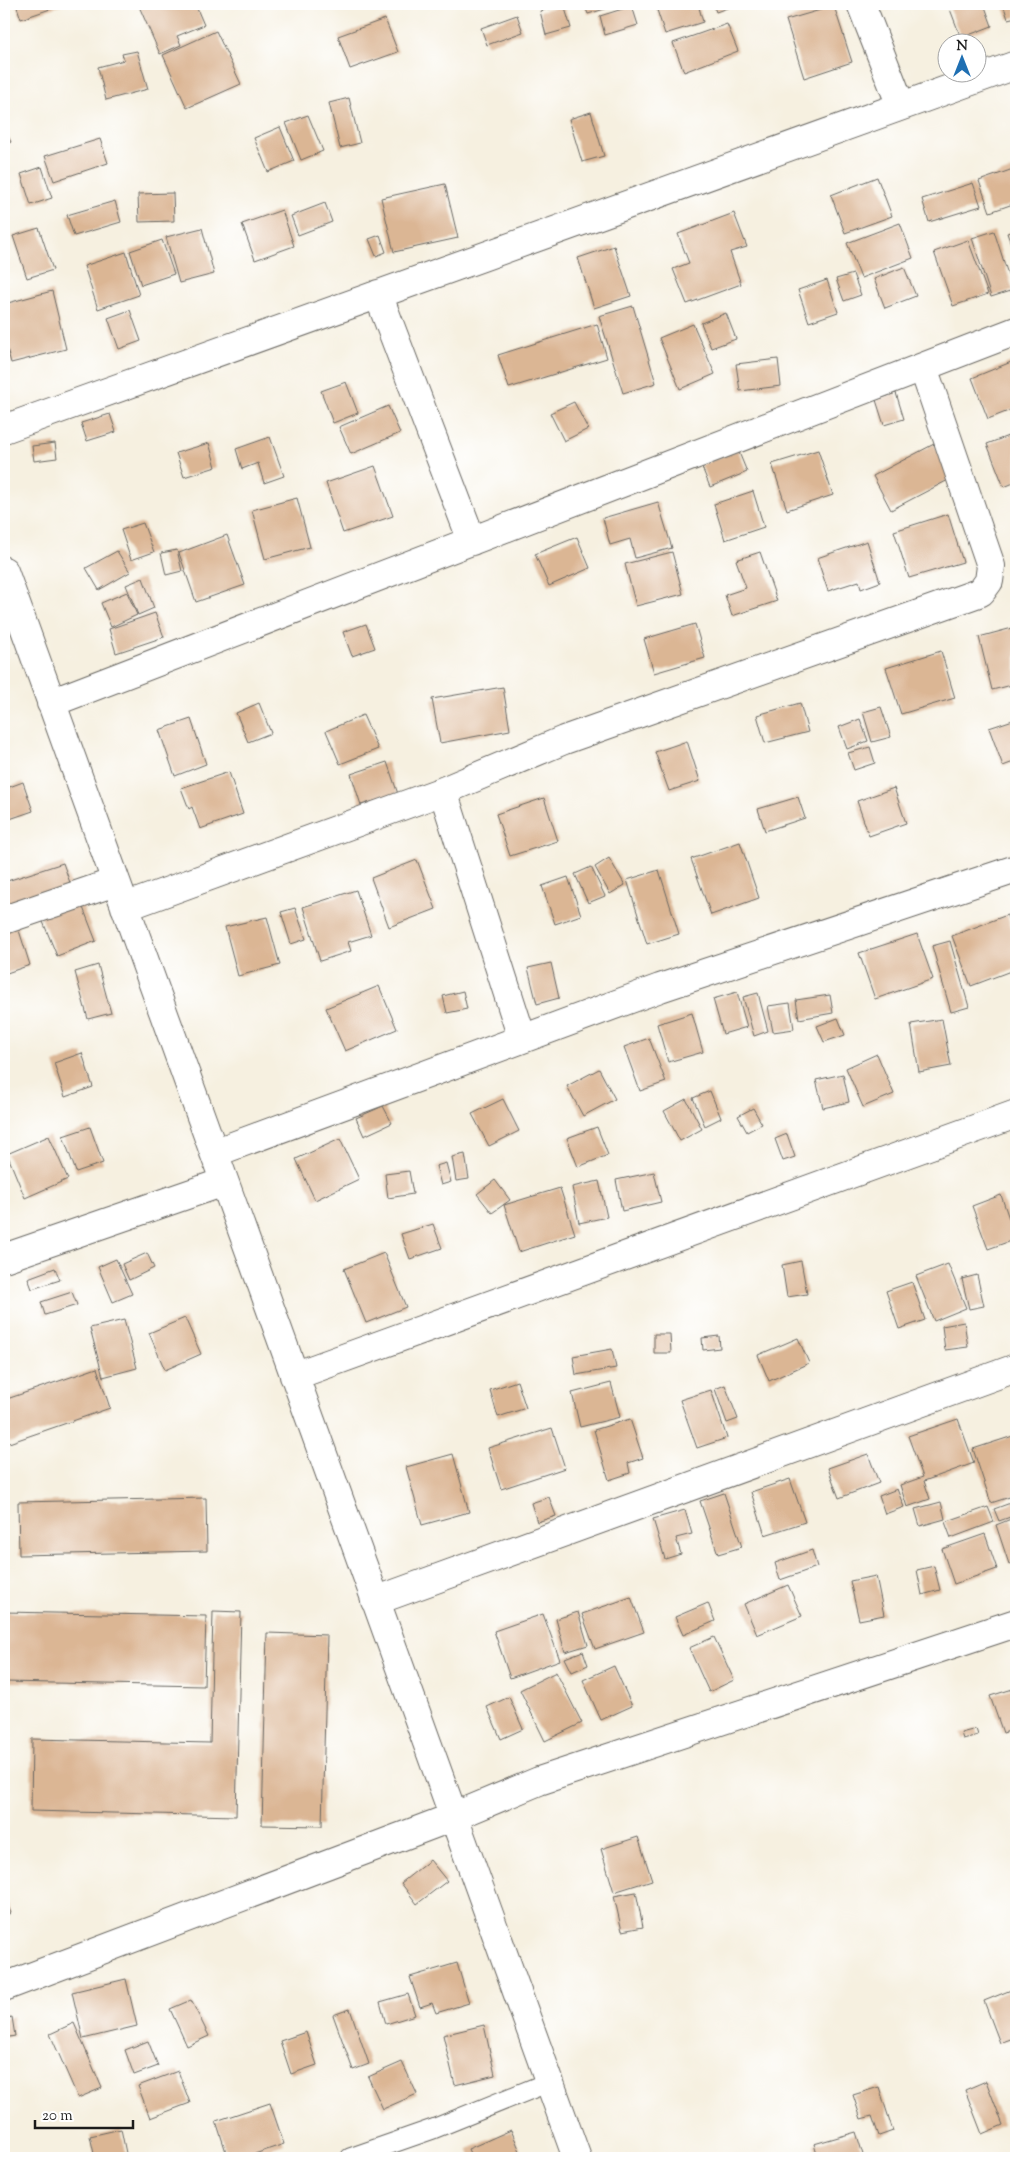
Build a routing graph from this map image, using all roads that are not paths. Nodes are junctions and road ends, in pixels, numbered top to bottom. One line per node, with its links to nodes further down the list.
1 (861, 4): 3 (street)
2 (1016, 64): 3 (street)
3 (901, 106): 4 (street)
4 (378, 294): 7 (street); 8 (street)
5 (1016, 331): 6 (street)
6 (923, 367): 8 (street); 11 (street)
7 (4, 429)
8 (472, 541): 10 (street)
9 (4, 571): 10 (street)
10 (51, 703): 13 (street)
11 (443, 792): 14 (street); 16 (street)
12 (1016, 868): 16 (street)
13 (116, 882): 14 (street); 15 (street)
14 (125, 907): 18 (street)
15 (4, 920)
16 (522, 1038): 18 (street)
17 (1016, 1114): 22 (street)
18 (214, 1153): 19 (street)
19 (224, 1182): 20 (street); 22 (street)
20 (4, 1258)
21 (1016, 1368): 23 (street)
22 (294, 1376): 23 (street)
23 (375, 1600): 25 (street)
24 (1016, 1623): 25 (street)
25 (453, 1817): 26 (street); 27 (street)
26 (4, 1987)
27 (549, 2082): 28 (lane); 29 (street)
28 (350, 2158)
29 (577, 2158)

